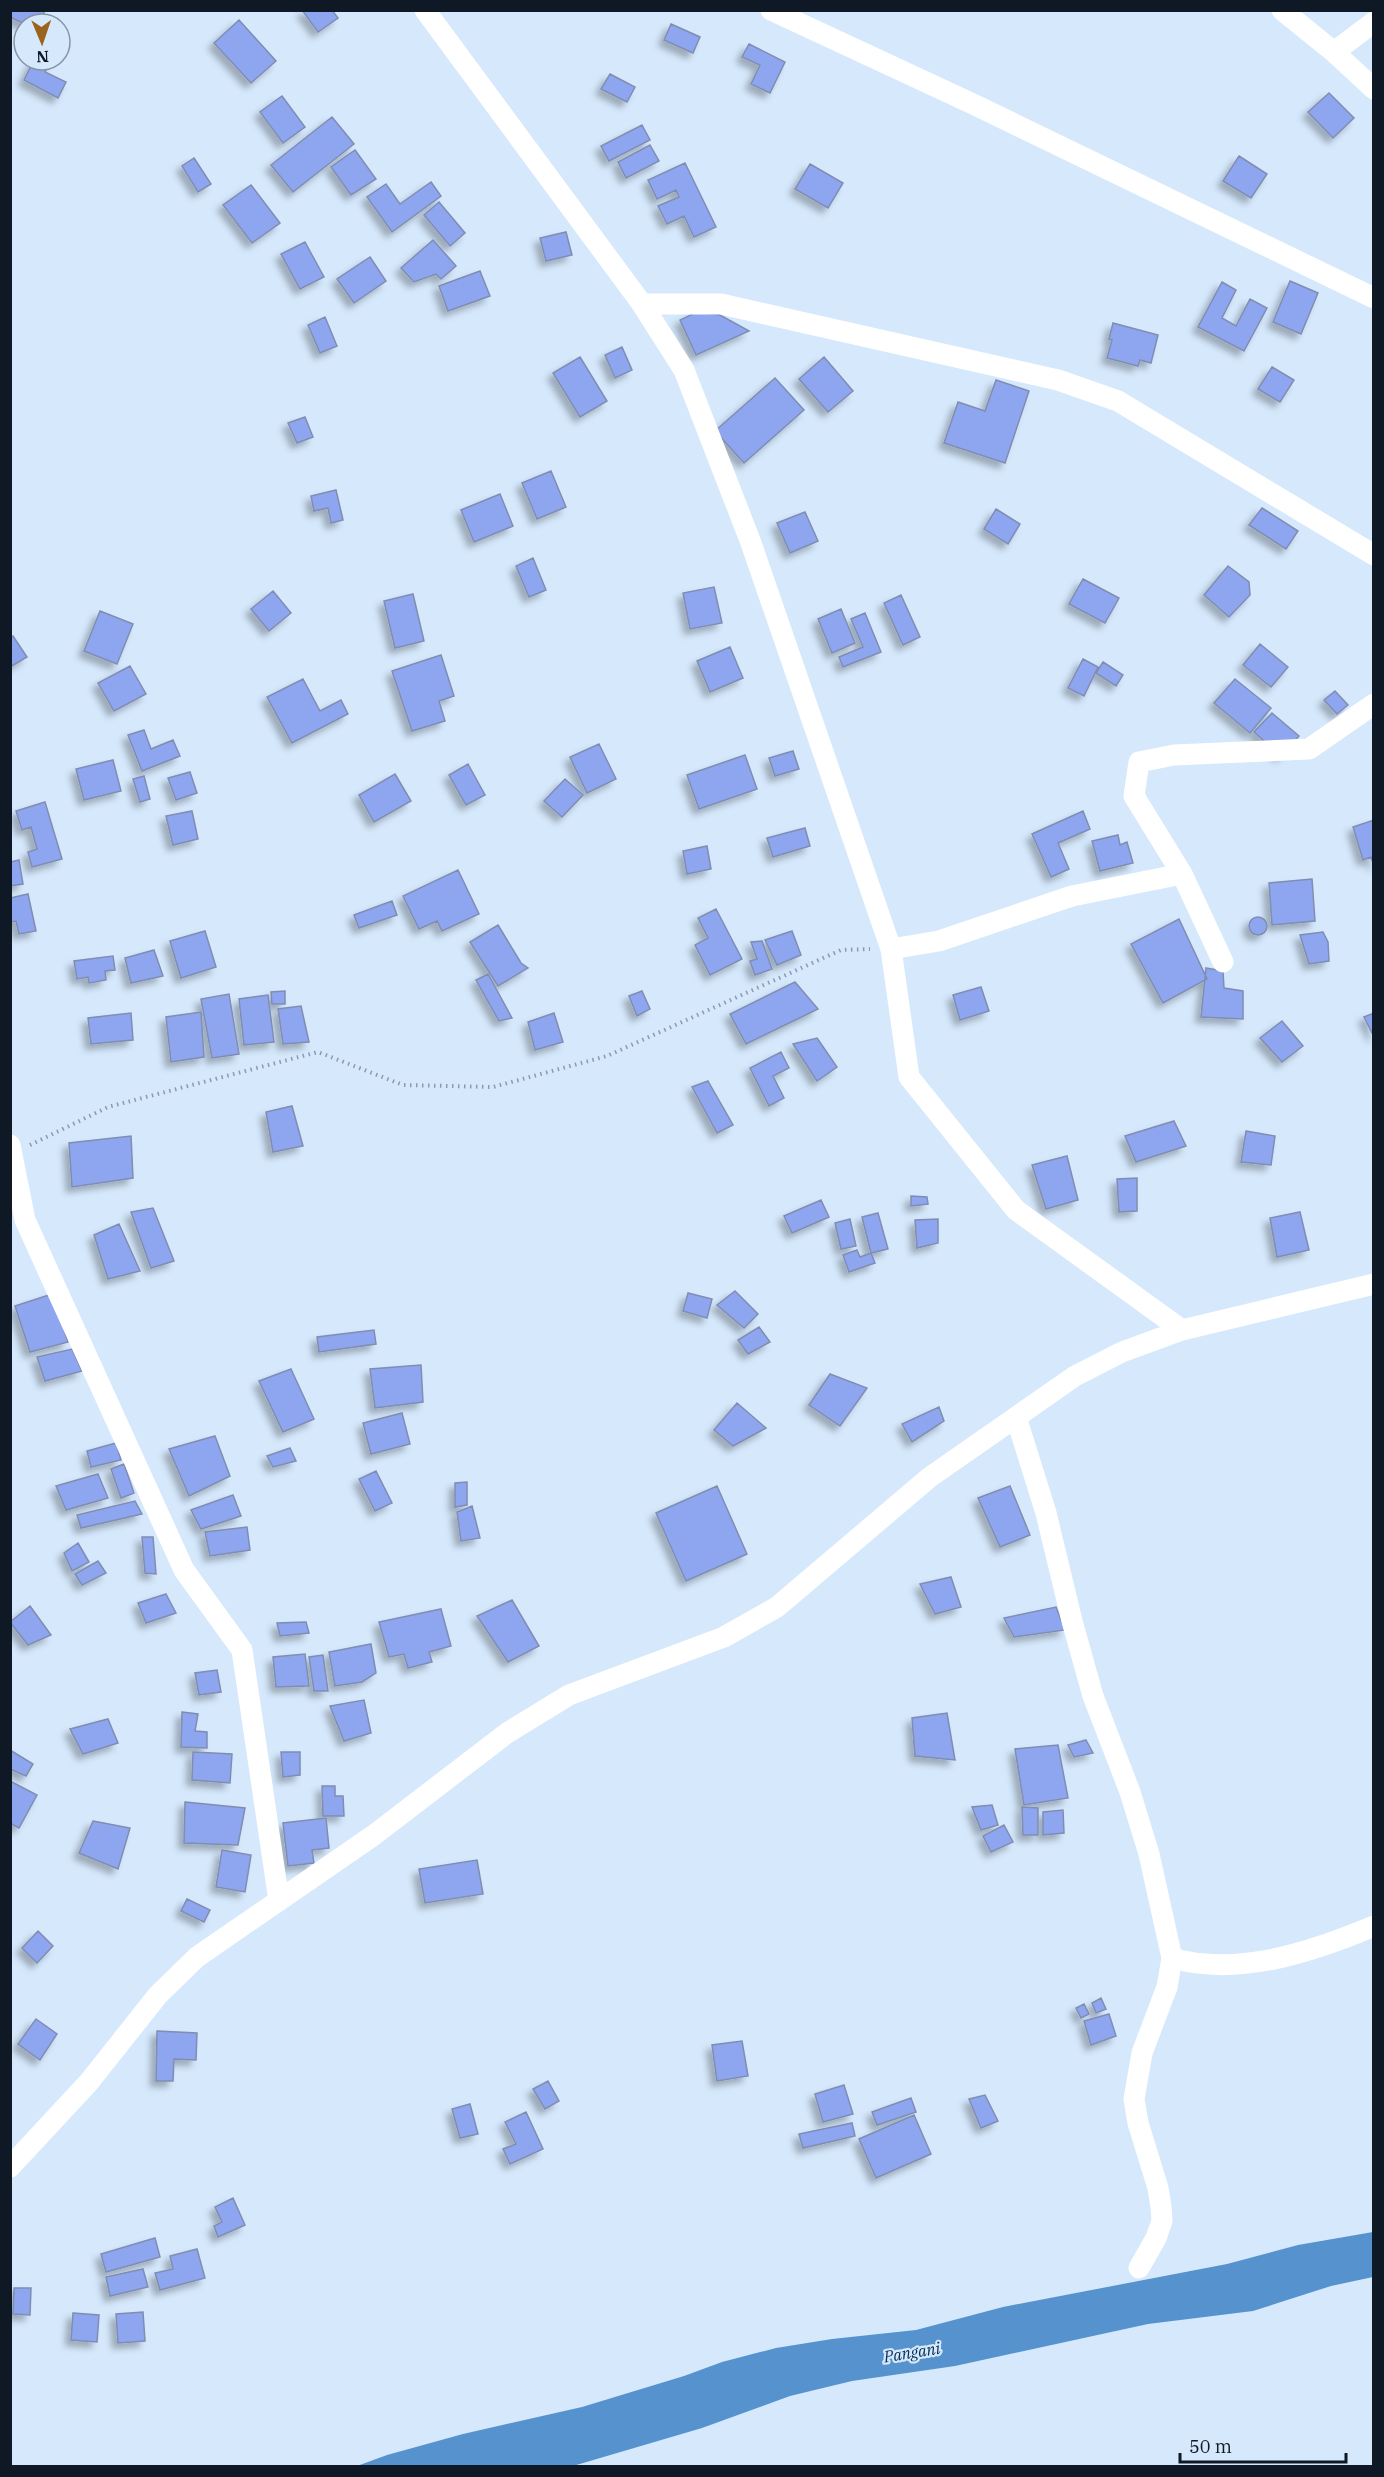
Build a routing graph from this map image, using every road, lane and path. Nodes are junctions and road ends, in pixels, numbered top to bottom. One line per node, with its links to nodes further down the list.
1 (425, 10): 8 (street)
2 (771, 10): 7 (street)
3 (1282, 10): 5 (street)
4 (1374, 22): 5 (street)
5 (1334, 52): 6 (street)
6 (1374, 89)
7 (1374, 298)
8 (642, 304): 9 (street); 12 (street)
9 (1374, 555)
10 (1374, 704): 11 (street)
11 (1182, 874): 12 (street); 13 (street)
12 (891, 948): 14 (path); 16 (street)
13 (1223, 962)
14 (12, 1149): 18 (street)
15 (1374, 1284): 16 (street)
16 (1182, 1330): 17 (street)
17 (1016, 1417): 18 (street); 20 (street)
18 (279, 1901): 21 (street)
19 (1374, 1926): 20 (street)
20 (1172, 1958): 22 (street)
21 (10, 2167)
22 (1138, 2268)

